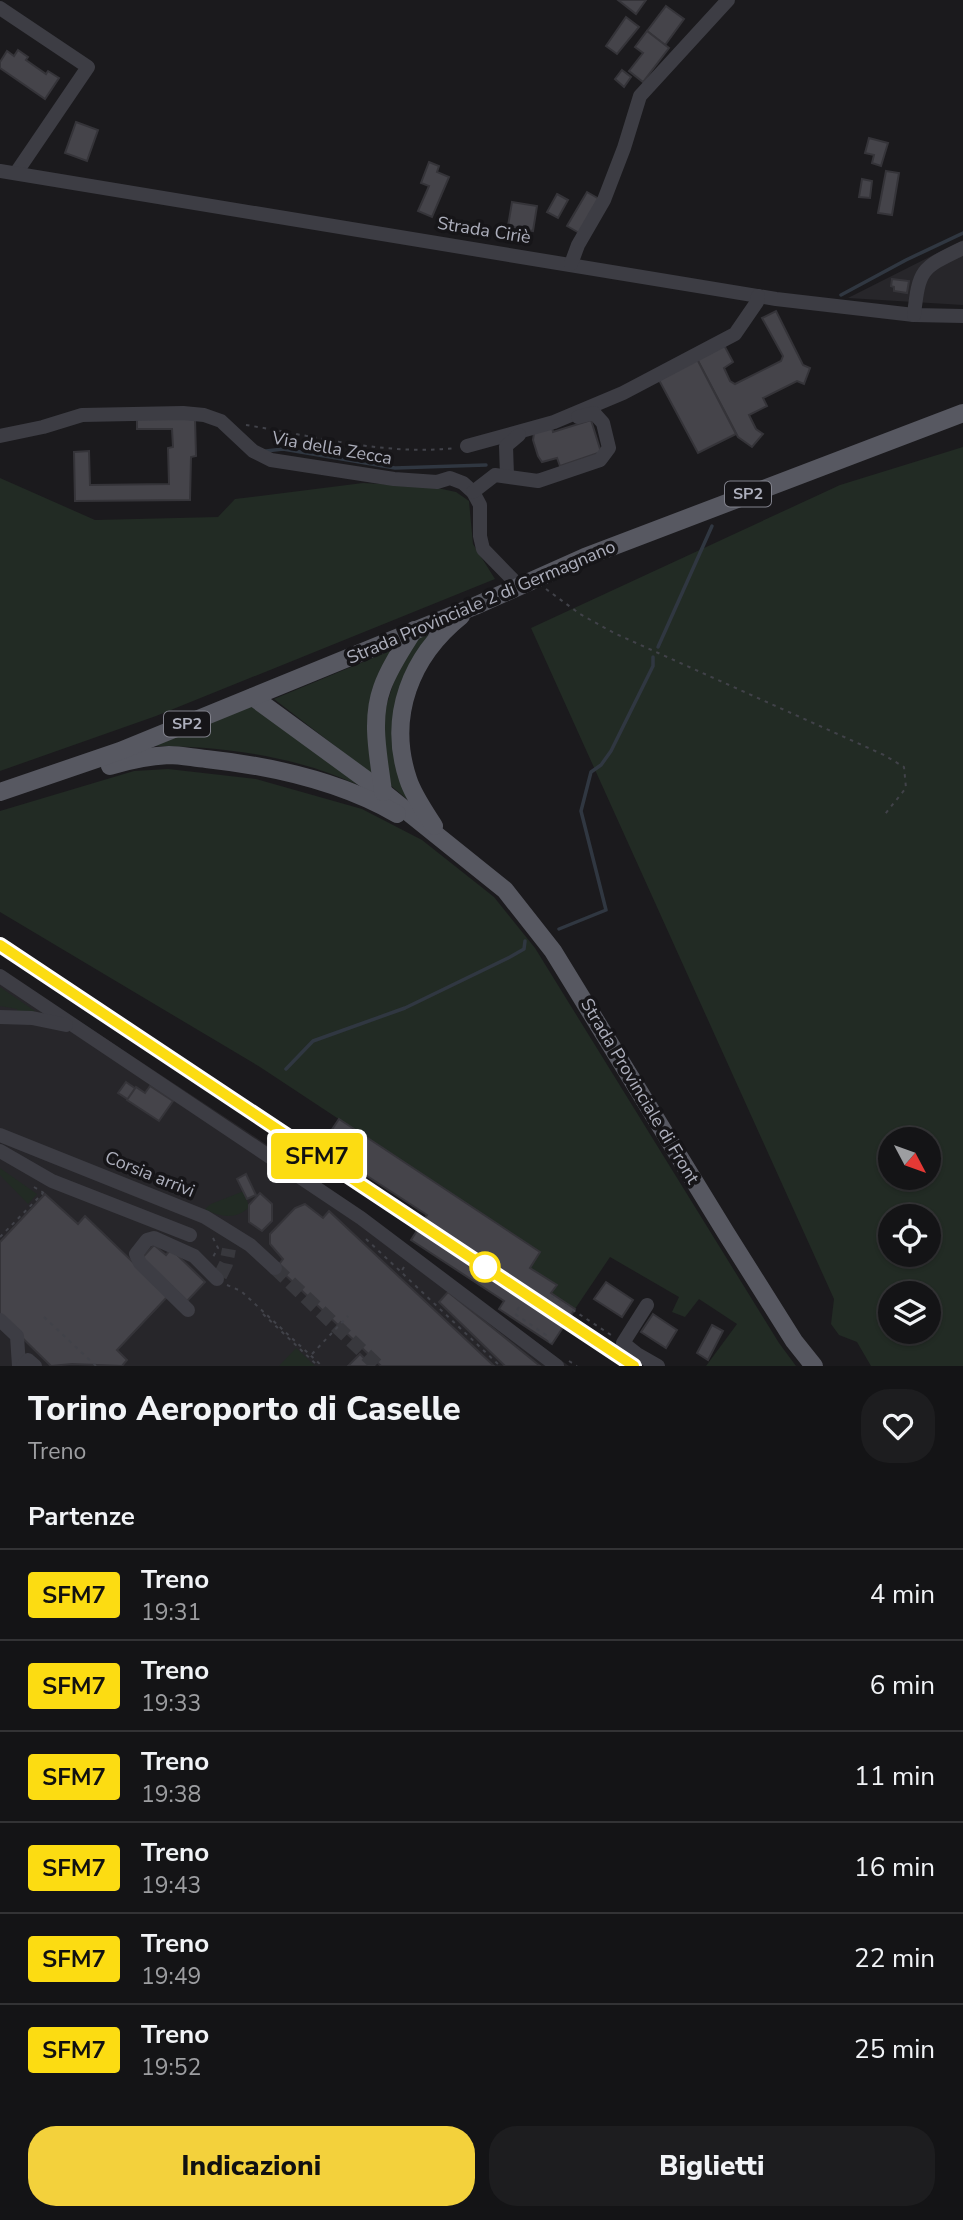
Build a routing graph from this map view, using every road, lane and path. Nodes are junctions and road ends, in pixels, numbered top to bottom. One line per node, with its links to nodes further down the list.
1 (728, 0): 6 (street)
2 (0, 8): 4 (street)
3 (0, 171): 4 (street, Strada Ciriè)
4 (16, 173): 6 (street, Strada Ciriè)
5 (963, 248): 9 (street)
6 (571, 264): 7 (street, Strada Ciriè)
7 (758, 296): 9 (street, Strada Ciriè); 15 (street)
8 (963, 309): 10 (street)
9 (914, 315): 10 (street, Strada Ciriè)
10 (943, 316): 11 (street, Strada Ciriè)
11 (963, 316)
12 (963, 413): 18 (main road, Strada Provinciale 2 di Germagnano / SP2)
13 (247, 425): 15 (path)
14 (0, 436): 17 (street, Via della Zecca)
15 (467, 446)
16 (507, 476): 16 (street); 17 (street)
17 (473, 492): 18 (street)
18 (527, 583): 19 (main road, Strada Provinciale 2 di Germagnano / SP2); 25 (path)
19 (475, 606): 20 (main road, Strada Provinciale 2 di Germagnano / SP2); 26 (main road)
20 (414, 630): 21 (main road, Strada Provinciale 2 di Germagnano / SP2); 23 (main road)
21 (253, 697): 22 (main road, Strada Provinciale 2 di Germagnano / SP2); 23 (main road)
22 (0, 792)
23 (383, 792): 26 (main road)
24 (0, 799): 26 (main road)
25 (885, 814)
26 (441, 838): 56 (main road, Strada Provinciale di Front)
27 (0, 976): 29 (street)
28 (5, 1018): 29 (street)
29 (90, 1035): 36 (street)
30 (0, 1135): 37 (street, Corsia arrivi)
31 (0, 1151): 33 (street)
32 (43, 1192): 34 (path)
33 (190, 1235)
34 (0, 1237)
35 (364, 1237): 38 (path)
36 (412, 1255): 38 (path); 49 (street)
37 (275, 1268)
38 (401, 1272): 53 (path)
39 (218, 1279): 43 (street)
40 (547, 1301): 47 (path)
41 (647, 1305): 47 (street)
42 (519, 1307): 49 (path)
43 (188, 1310)
44 (348, 1316): 48 (path)
45 (44, 1317): 52 (path)
46 (0, 1320): 50 (street)
47 (623, 1343): 55 (street)
48 (309, 1357)
49 (561, 1359): 54 (path)
50 (21, 1366): 51 (street)
51 (34, 1366)
52 (96, 1366)
53 (500, 1366)
54 (577, 1366)
55 (658, 1366)
56 (814, 1366)

